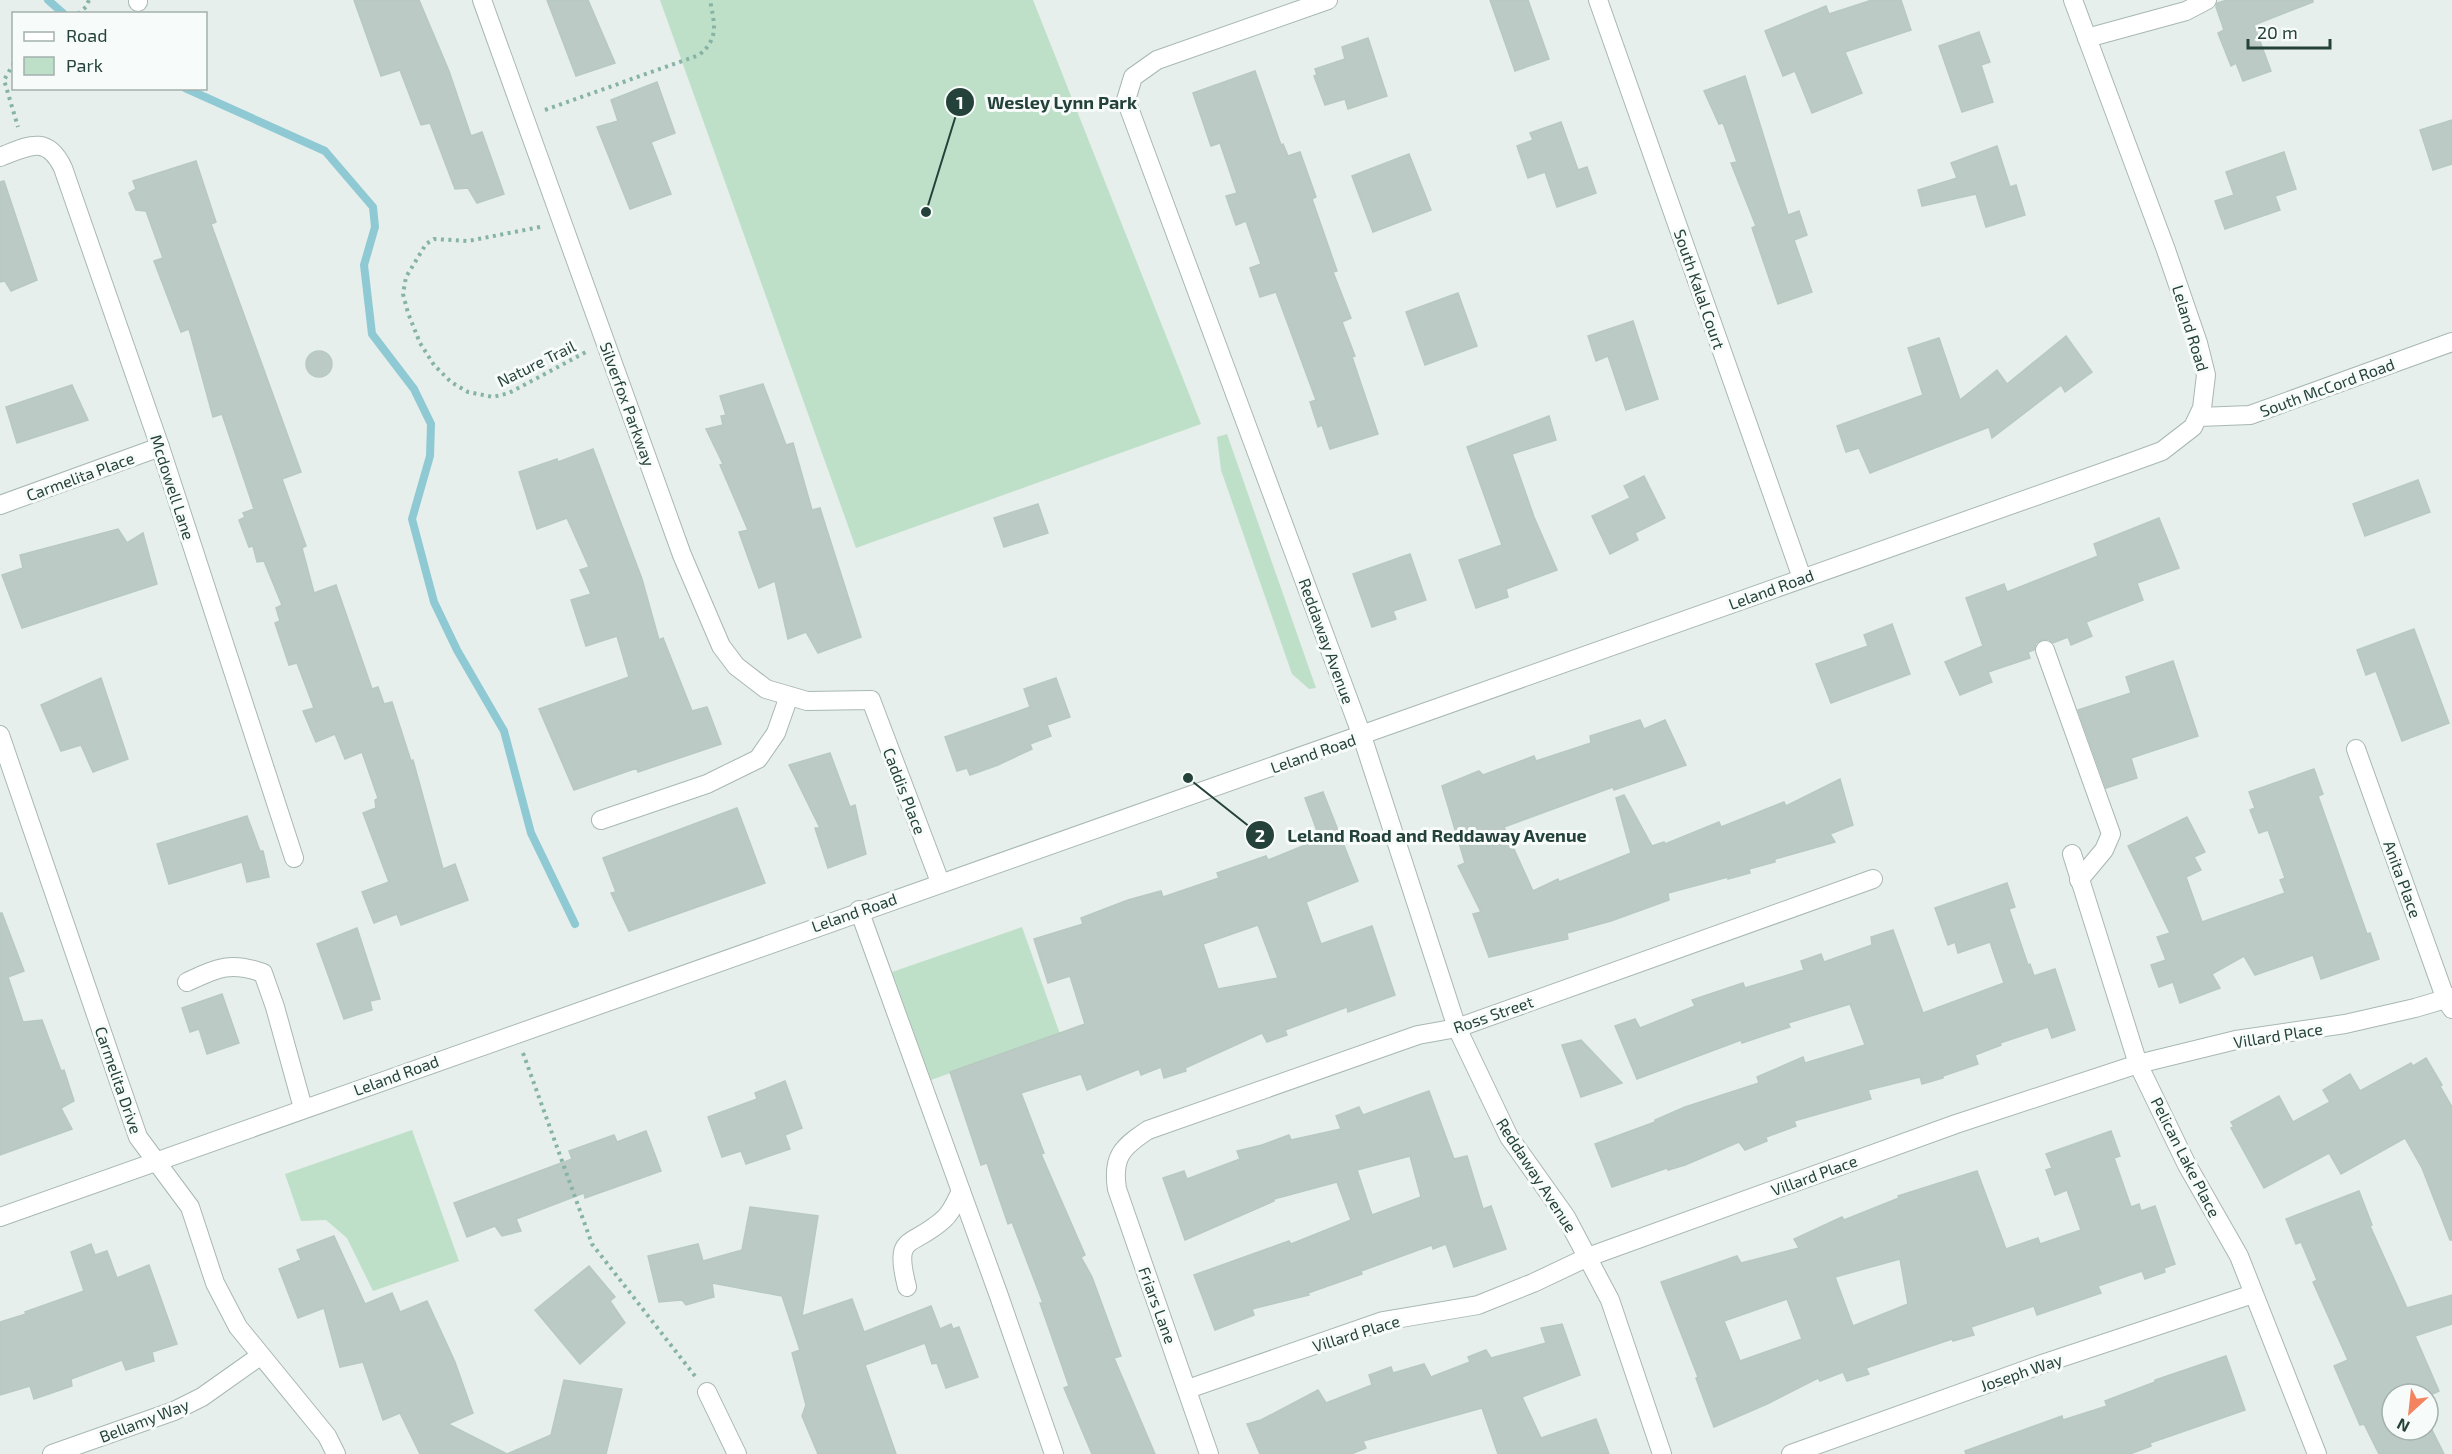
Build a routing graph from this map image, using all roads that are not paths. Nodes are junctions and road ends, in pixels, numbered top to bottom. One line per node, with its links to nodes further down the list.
1 (482, 0): 14 (street, Silverfox Parkway)
2 (1328, 0): 17 (street, Reddaway Avenue)
3 (1598, 0): 12 (street, South Kalal Court)
4 (2073, 0): 6 (street, Leland Road)
5 (2207, 0): 6 (street)
6 (2087, 38): 9 (street, Leland Road)
7 (0, 157): 10 (street, Mcdowell Lane)
8 (2452, 342): 9 (street, South McCord Road)
9 (2199, 417): 12 (street, Leland Road)
10 (160, 447): 11 (street, Carmelita Place); 21 (street, Mcdowell Lane)
11 (0, 505)
12 (1802, 578): 17 (street, Leland Road)
13 (2045, 650): 23 (street)
14 (789, 696): 15 (street, Silverfox Parkway); 19 (street)
15 (871, 700): 24 (street, Caddis Place)
16 (0, 735): 32 (street, Carmelita Drive)
17 (1362, 736): 24 (street, Leland Road); 28 (street, Reddaway Avenue)
18 (2356, 749): 27 (street, Anita Place)
19 (601, 820)
20 (2072, 854): 23 (street, Pelican Lake Place)
21 (294, 858)
22 (1873, 879): 28 (street, Ross Street)
23 (2079, 880): 29 (street, Pelican Lake Place)
24 (940, 882): 25 (street, Leland Road)
25 (859, 910): 30 (street, Leland Road); 33 (street)
26 (188, 982): 30 (street)
27 (2450, 1002): 29 (street, Villard Place)
28 (1456, 1028): 31 (street, Ross Street); 35 (street, Reddaway Avenue)
29 (2138, 1064): 35 (street, Villard Place); 37 (street, Pelican Lake Place)
30 (303, 1108): 32 (street, Leland Road)
31 (1119, 1155): 39 (street, Friars Lane)
32 (156, 1161): 34 (street, Leland Road); 38 (street, Carmelita Drive)
33 (961, 1191): 36 (street); 44 (street)
34 (0, 1217)
35 (1588, 1257): 39 (street, Villard Place); 46 (street, Reddaway Avenue)
36 (907, 1287)
37 (2253, 1294): 47 (street, Joseph Way); 48 (street, Pelican Lake Place)
38 (260, 1356): 41 (street, Bellamy Way); 42 (street, Carmelita Drive)
39 (1188, 1389): 45 (street, Friars Lane)
40 (707, 1392): 43 (street)
41 (52, 1454)
42 (336, 1454)
43 (737, 1454)
44 (1054, 1454)
45 (1209, 1454)
46 (1662, 1454)
47 (1791, 1454)
48 (2317, 1454)

